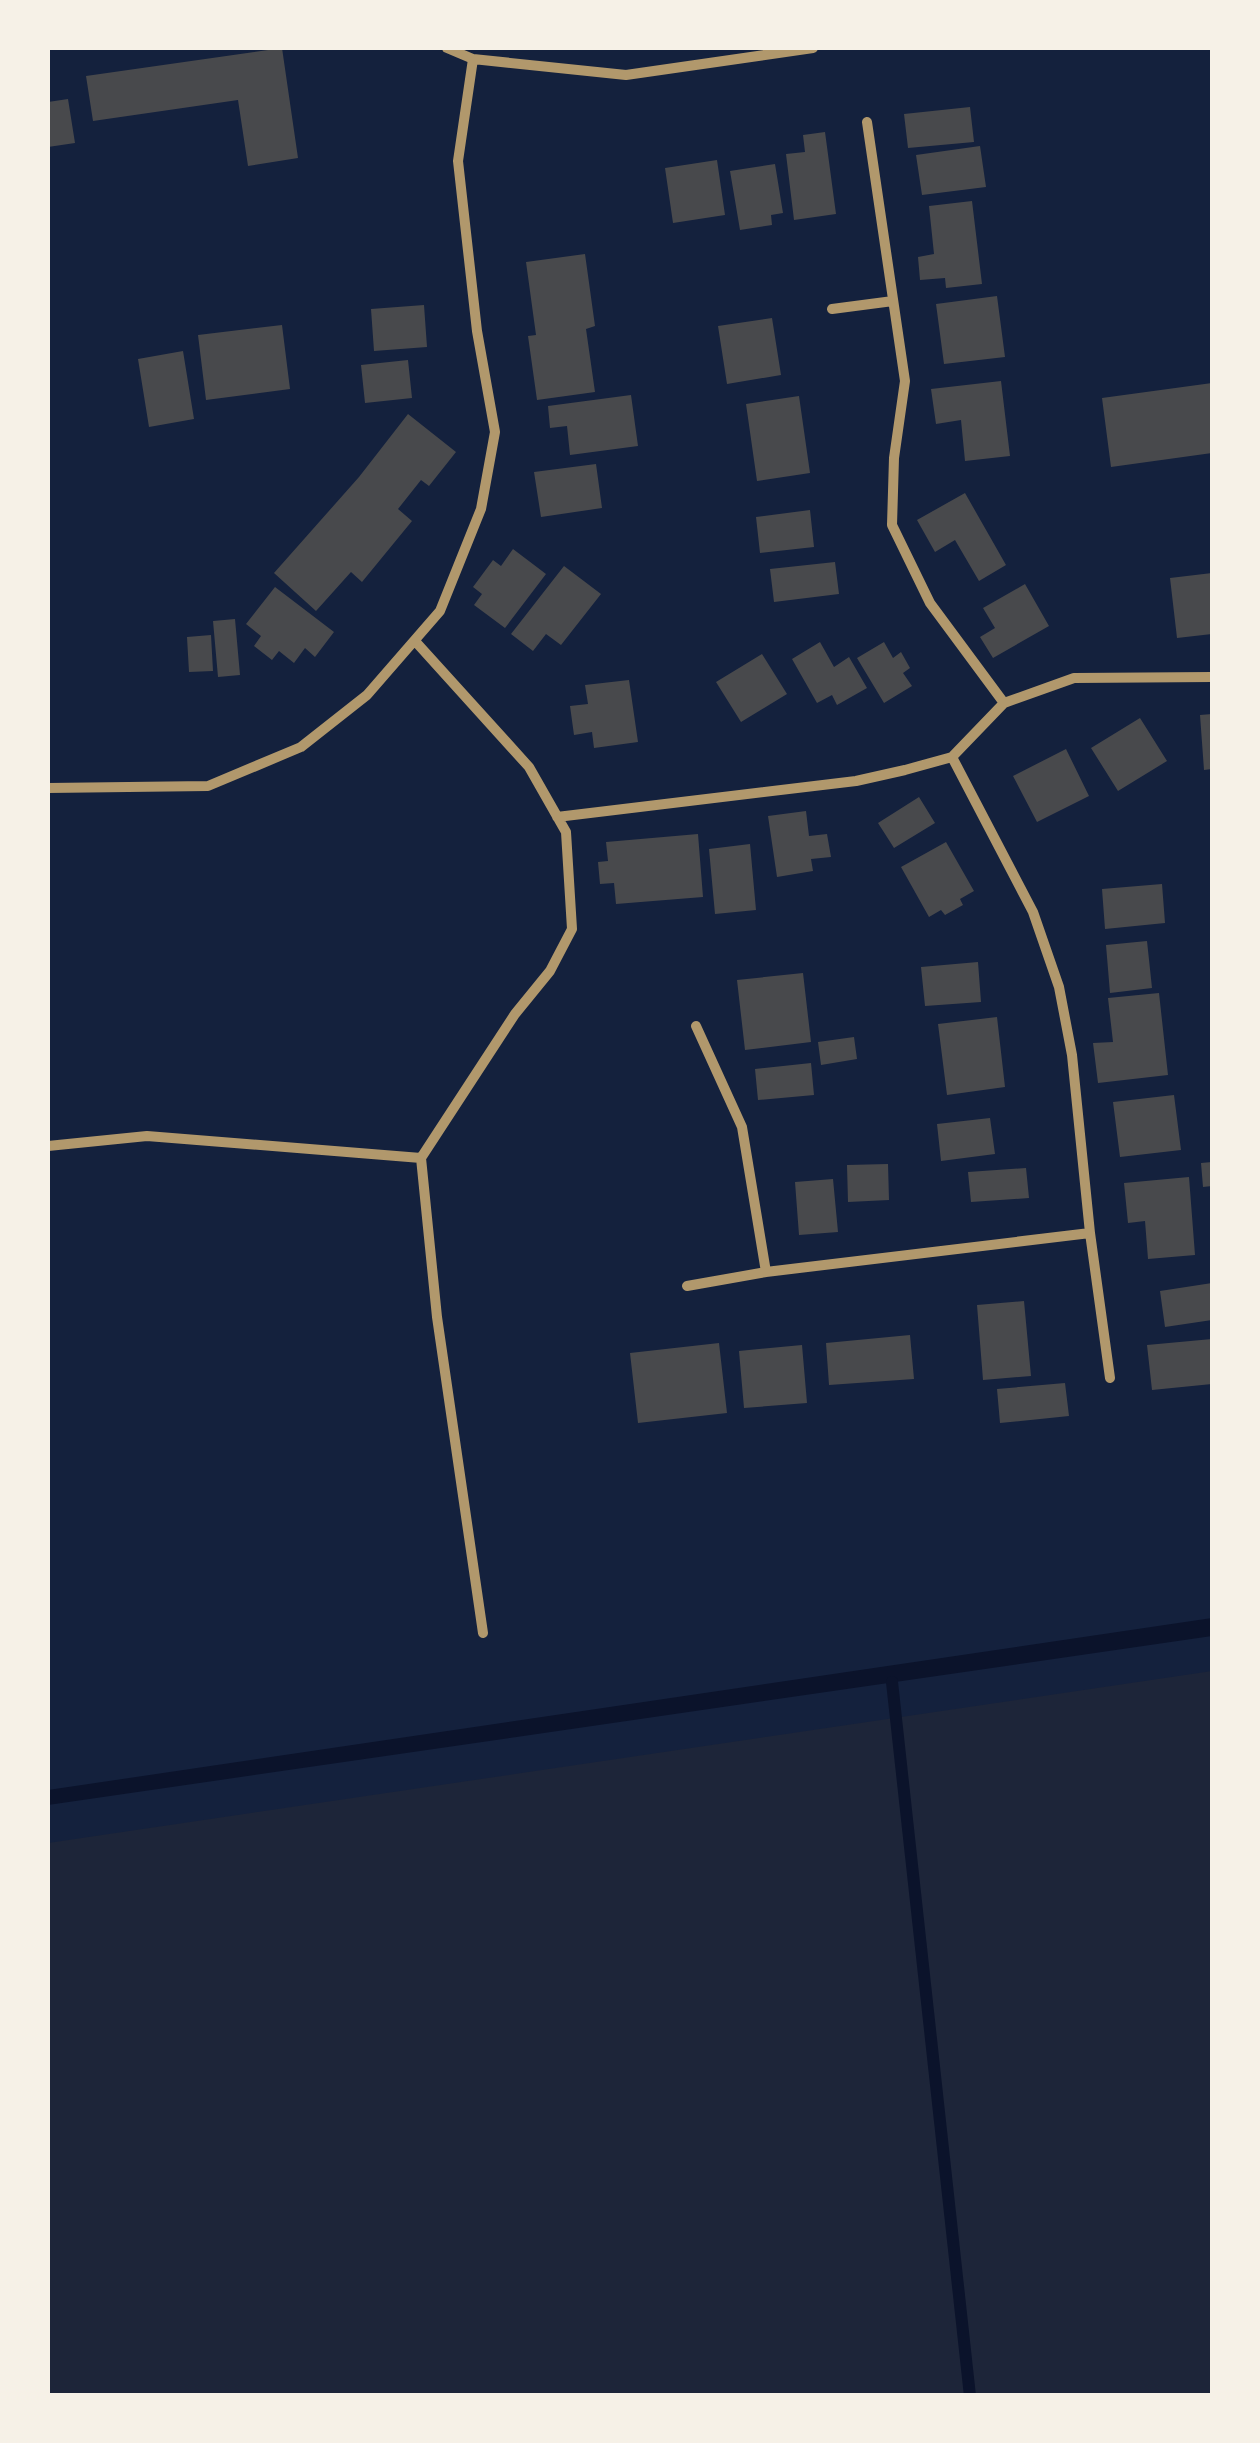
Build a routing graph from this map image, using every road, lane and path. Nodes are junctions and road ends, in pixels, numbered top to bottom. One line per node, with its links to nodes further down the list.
1 (447, 48): 3 (street)
2 (813, 48): 3 (street)
3 (473, 59): 7 (street)
4 (868, 122): 5 (street)
5 (893, 301): 6 (street); 9 (street)
6 (832, 309)
7 (415, 642): 11 (street); 12 (street)
8 (1212, 677): 9 (street)
9 (1004, 702): 10 (street)
10 (952, 757): 12 (street); 16 (street)
11 (48, 788)
12 (557, 817): 15 (street)
13 (696, 1026): 17 (street)
14 (48, 1146): 15 (street)
15 (421, 1158): 20 (street)
16 (1090, 1233): 17 (street); 19 (street)
17 (766, 1272): 18 (street)
18 (687, 1286)
19 (1110, 1378)
20 (484, 1634)

